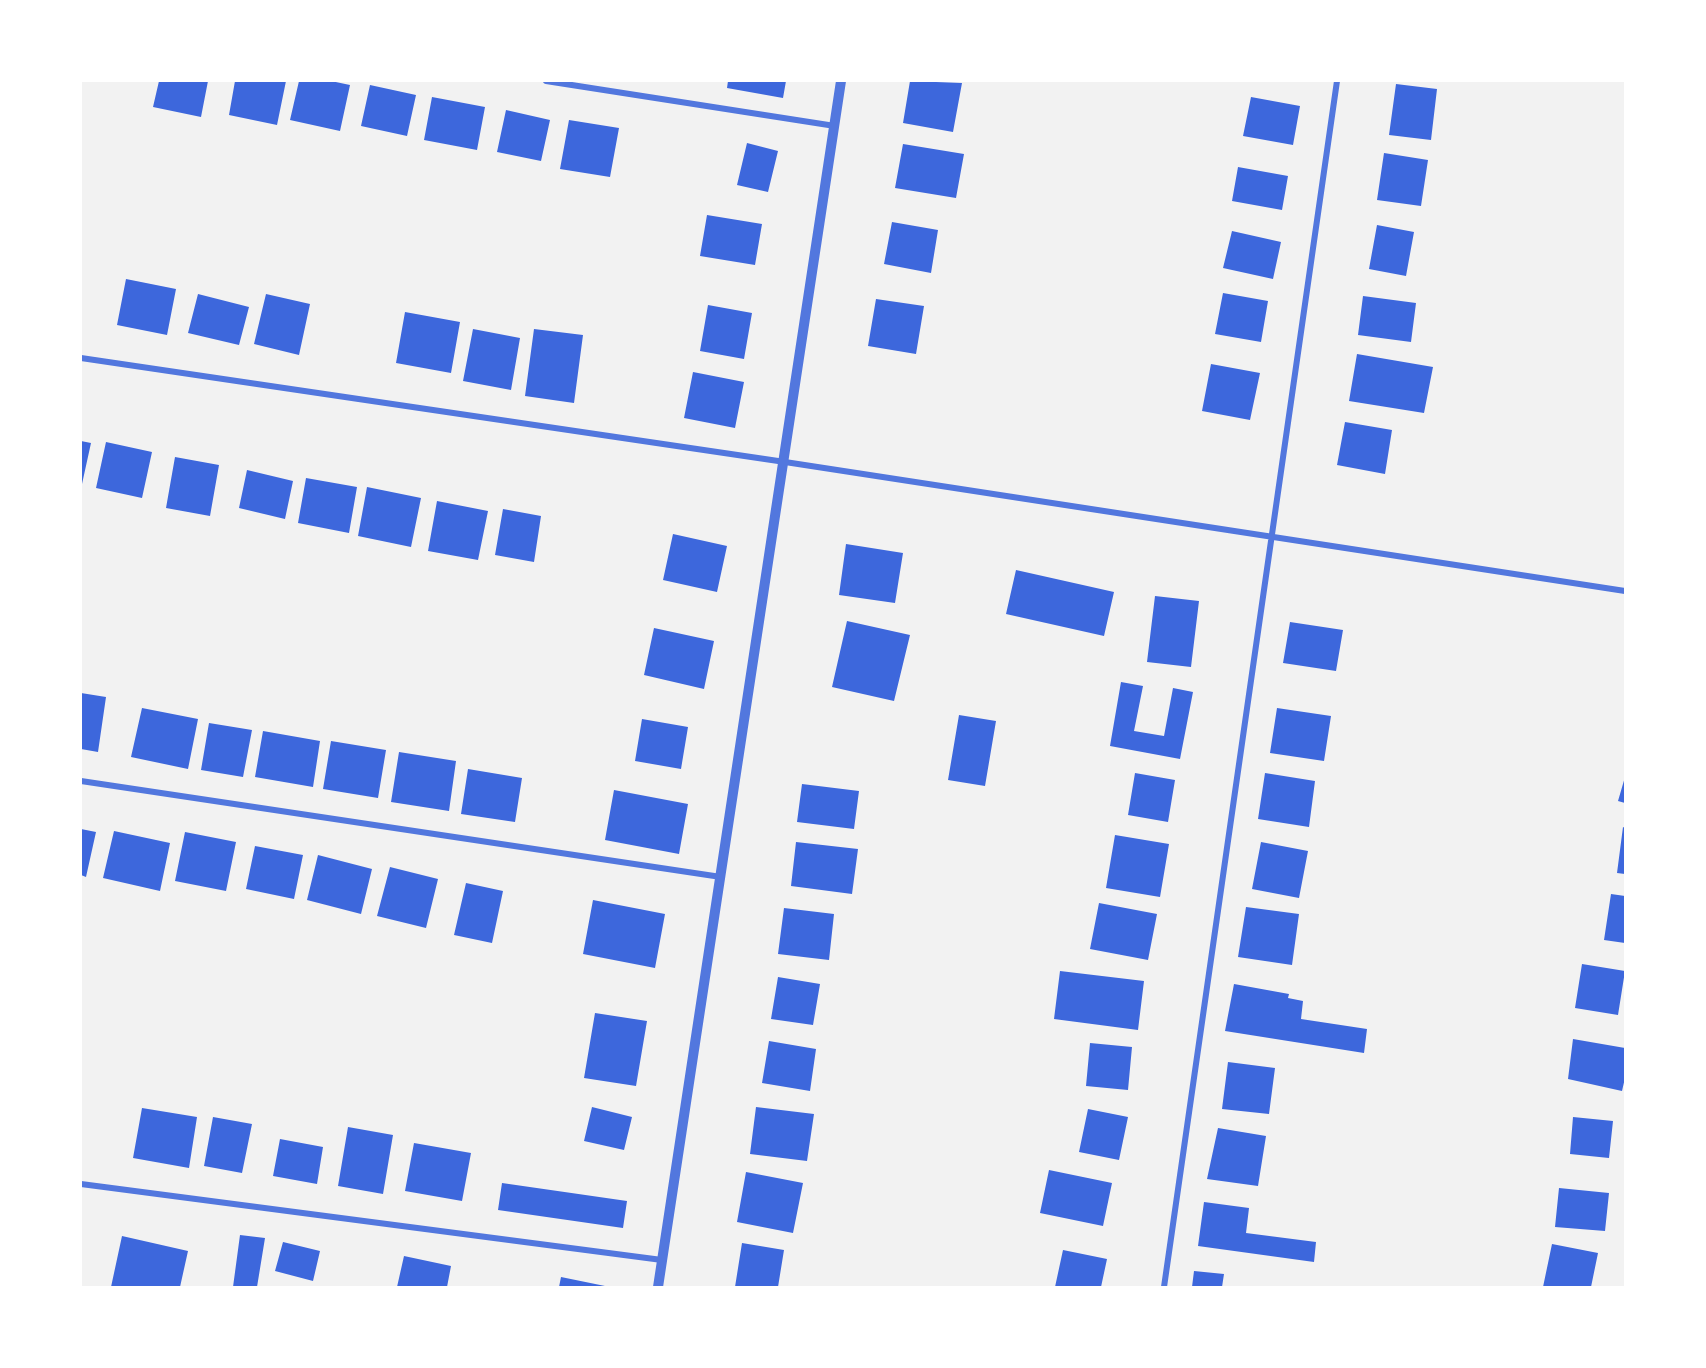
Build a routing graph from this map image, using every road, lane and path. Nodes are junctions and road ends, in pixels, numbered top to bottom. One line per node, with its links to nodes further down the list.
1 (546, 81): 4 (street)
2 (841, 81): 4 (street)
3 (1337, 81): 7 (street)
4 (835, 126): 6 (street)
5 (81, 358): 6 (street)
6 (785, 462): 7 (street); 10 (street)
7 (1272, 537): 8 (street); 14 (street)
8 (1625, 591)
9 (81, 781): 10 (street)
10 (722, 877): 12 (street)
11 (81, 1184): 12 (street)
12 (662, 1260): 13 (street)
13 (658, 1287)
14 (1164, 1287)

